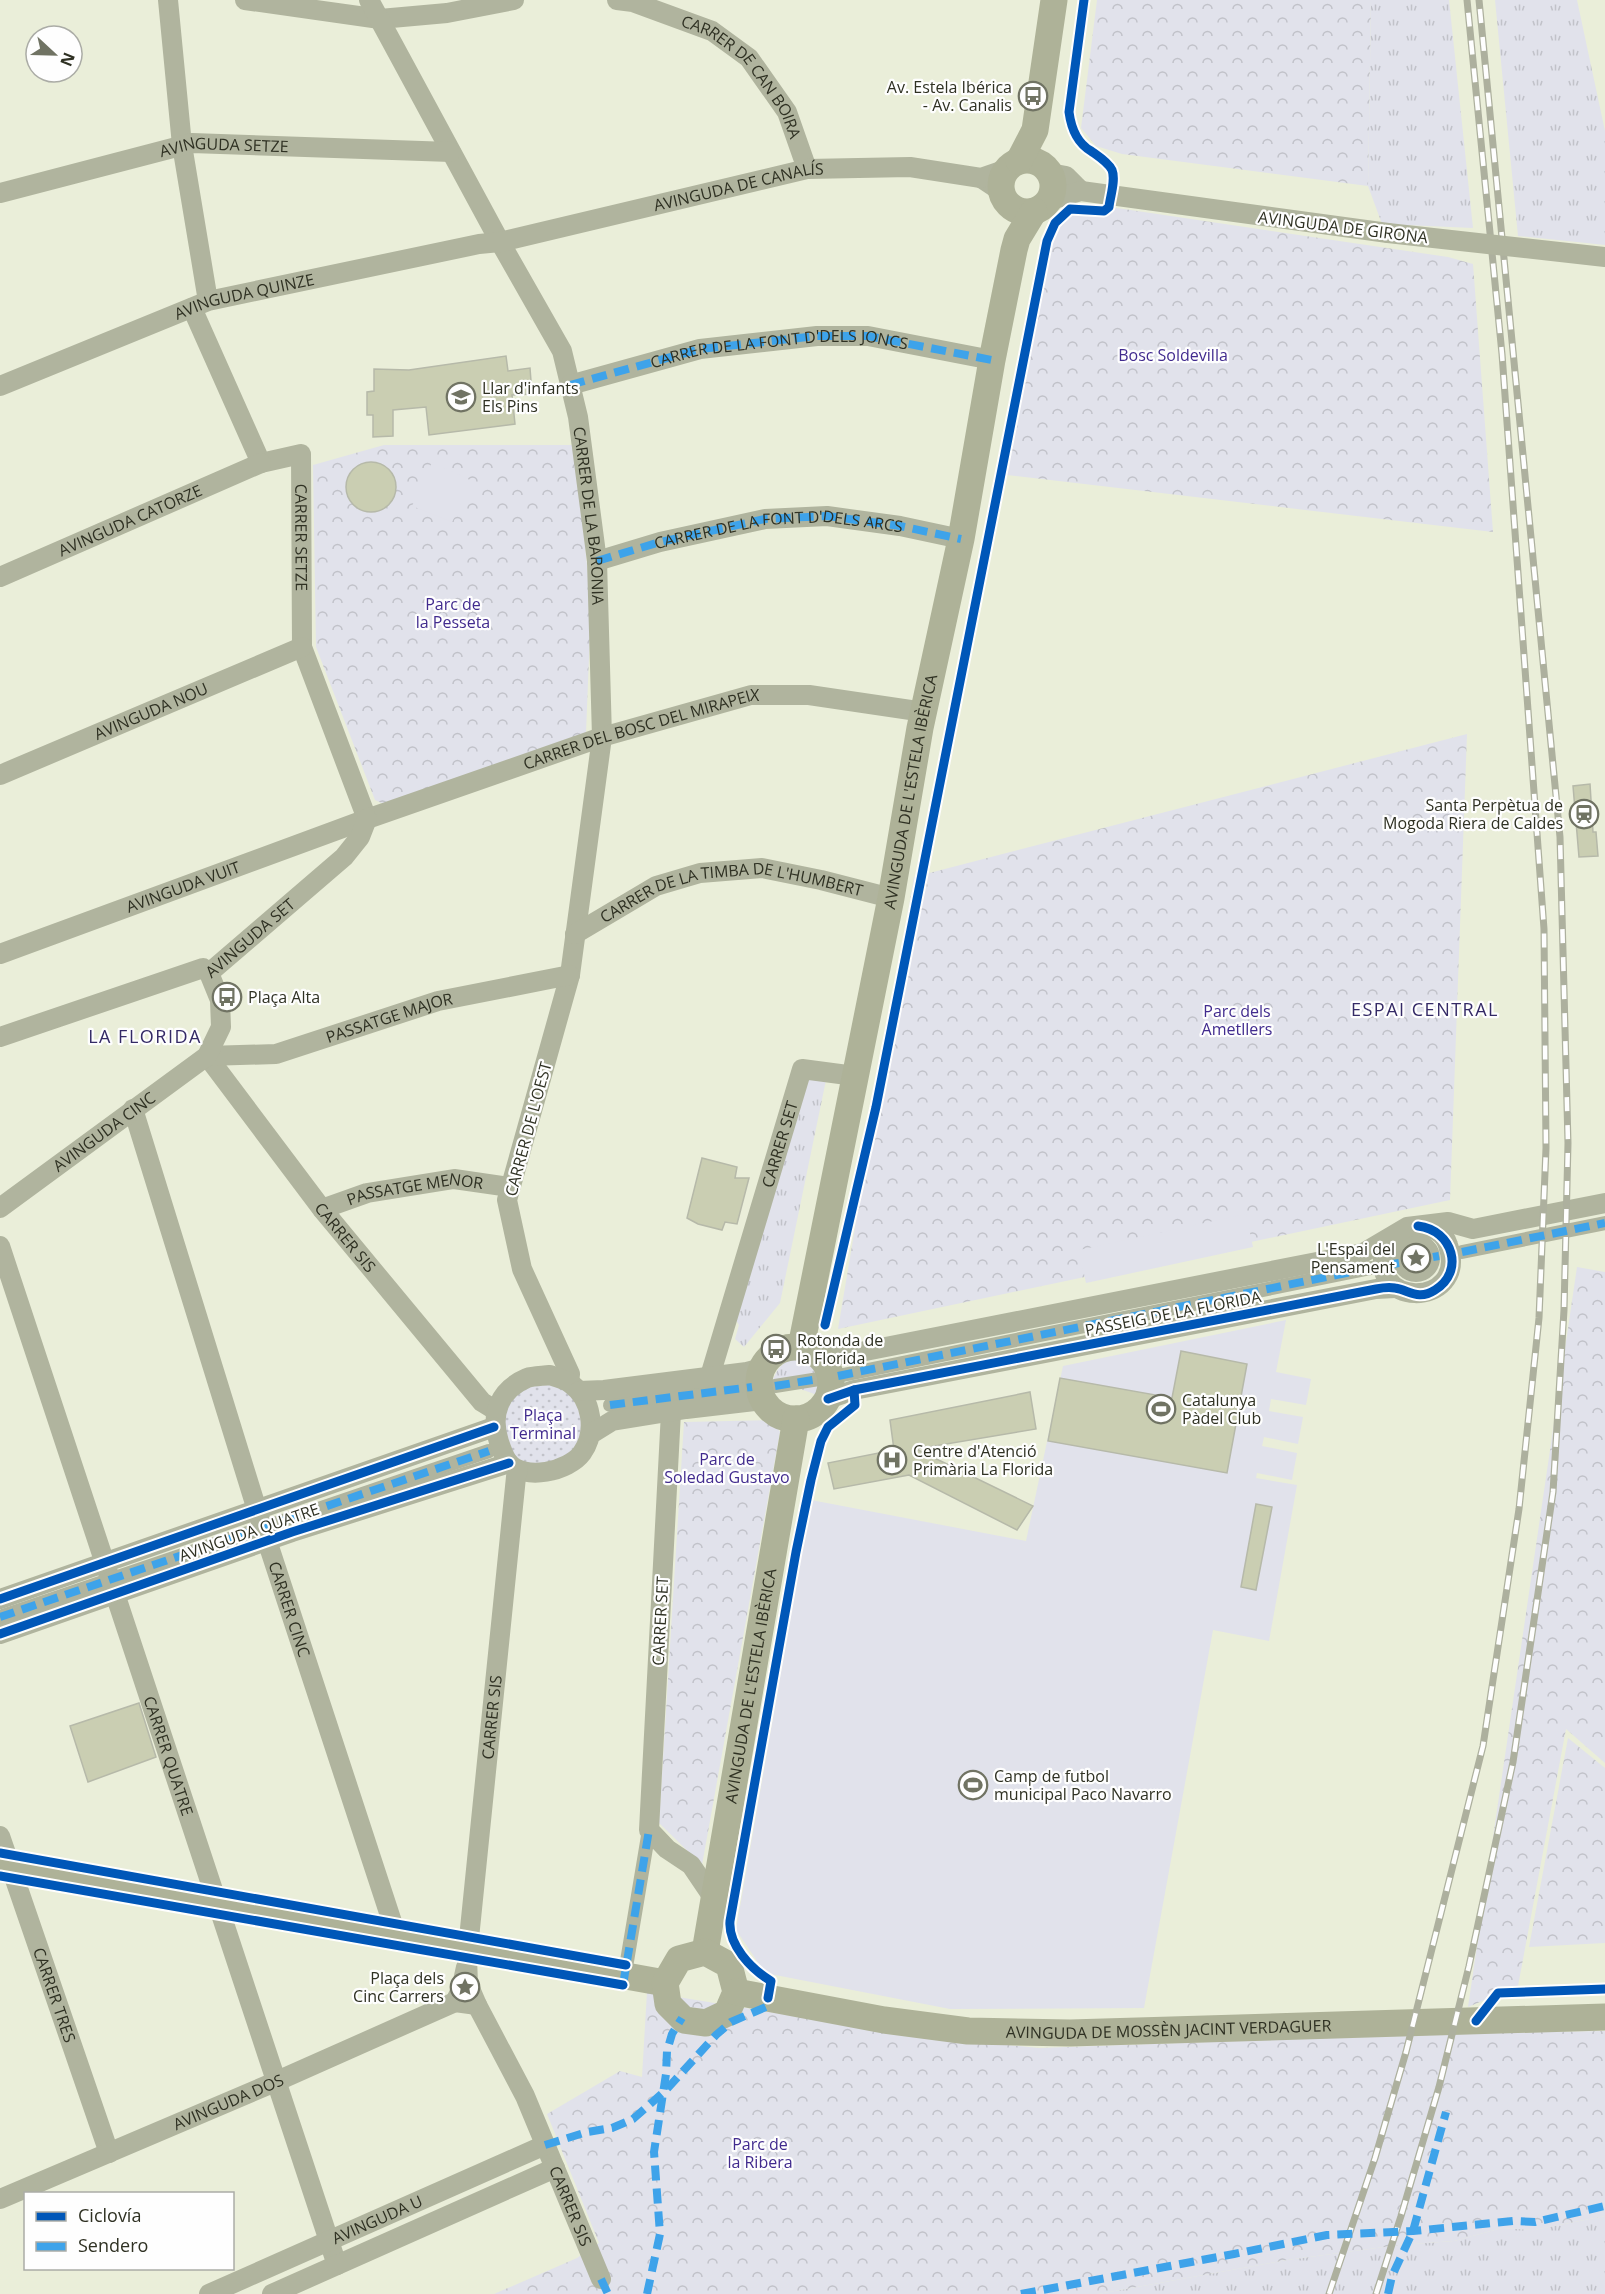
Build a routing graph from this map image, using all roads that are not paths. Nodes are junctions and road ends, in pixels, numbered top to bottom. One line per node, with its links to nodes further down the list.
1 (168, 0): 9 (street)
2 (245, 0): 7 (street)
3 (369, 0): 7 (street, CARRER DE LA BARONIA)
4 (514, 0): 7 (street)
5 (617, 0): 11 (street, CARRER DE CAN BOIRA)
6 (1054, 0): 8 (main road, AVINGUDA DE L'ESTELA IBÈRICA)
7 (380, 19): 10 (street, CARRER DE LA BARONIA)
8 (1035, 130): 12 (main road, AVINGUDA DE L'ESTELA IBÈRICA); 13 (main road, AVINGUDA DE L'ESTELA IBÈRICA)
9 (182, 145): 10 (street, AVINGUDA SETZE); 15 (street, AVINGUDA SETZE); 18 (street)
10 (451, 152): 16 (street, CARRER DE LA BARONIA)
11 (807, 169): 13 (street, AVINGUDA DE CANALÍS); 16 (street, AVINGUDA DE CANALÍS)
12 (1049, 172): 13 (main road); 14 (street, AVINGUDA DE GIRONA)
13 (1014, 188): 14 (street, AVINGUDA DE GIRONA); 19 (main road, AVINGUDA DE L'ESTELA IBÈRICA)
14 (1081, 191): 17 (street, AVINGUDA DE GIRONA, bridge)
15 (0, 193)
16 (500, 242): 18 (street, AVINGUDA QUINZE); 20 (street, CARRER DE LA BARONIA)
17 (1605, 257)
18 (200, 304): 21 (street, AVINGUDA QUINZE); 22 (street)
19 (992, 360): 20 (street, CARRER DE LA FONT D'DELS JONCS); 23 (main road, AVINGUDA DE L'ESTELA IBÈRICA)
20 (570, 385): 24 (street, CARRER DE LA BARONIA)
21 (0, 386)
22 (261, 463): 25 (street, AVINGUDA CATORZE); 26 (street, CARRER SETZE)
23 (961, 539): 24 (street, CARRER DE LA FONT D'DELS ARCS); 27 (main road, AVINGUDA DE L'ESTELA IBÈRICA)
24 (597, 561): 28 (street, CARRER DE LA BARONIA)
25 (0, 577)
26 (302, 647): 29 (street, AVINGUDA NOU); 30 (street, CARRER SETZE)
27 (924, 712): 28 (street, CARRER DEL BOSC DEL MIRAPEIX); 31 (main road, AVINGUDA DE L'ESTELA IBÈRICA)
28 (602, 737): 30 (street, CARRER DEL BOSC DEL MIRAPEIX); 32 (street, CARRER DE LA BARONIA)
29 (0, 775)
30 (367, 819): 33 (street, AVINGUDA VUIT); 34 (street, AVINGUDA SET)
31 (891, 898): 32 (street, CARRER DE LA TIMBA DE L'HUMBERT); 38 (main road, AVINGUDA DE L'ESTELA IBÈRICA)
32 (576, 934): 35 (street, CARRER DE LA BARONIA)
33 (0, 954)
34 (208, 973): 36 (street, AVINGUDA SET); 37 (street)
35 (570, 975): 37 (street, PASSATGE MAJOR); 40 (street, CARRER DE L'OEST)
36 (0, 1037)
37 (207, 1056): 39 (street, AVINGUDA CINC); 43 (street, CARRER SIS)
38 (855, 1076): 52 (main road, AVINGUDA DE L'ESTELA IBÈRICA); 53 (street, CARRER SET)
39 (133, 1109): 42 (street, AVINGUDA CINC); 63 (street, CARRER CINC)
40 (510, 1187): 43 (street, PASSATGE MENOR); 55 (street, CARRER DE L'OEST)
41 (1605, 1203): 46 (street, PASSEIG DE LA FLORIDA)
42 (0, 1208)
43 (322, 1209): 58 (street, CARRER SIS)
44 (1605, 1223): 49 (street, PASSEIG DE LA FLORIDA)
45 (1418, 1226): 46 (street, PASSEIG DE LA FLORIDA); 47 (street, PASSEIG DE LA FLORIDA); 49 (street)
46 (1473, 1229): 49 (street, PASSEIG DE LA FLORIDA)
47 (1388, 1240): 51 (street); 52 (street, PASSEIG DE LA FLORIDA)
48 (0, 1246): 64 (street, CARRER QUATRE)
49 (1446, 1252): 49 (street, PASSEIG DE LA FLORIDA); 51 (street, PASSEIG DE LA FLORIDA)
50 (1371, 1268): 52 (street, PASSEIG DE LA FLORIDA)
51 (1395, 1288): 52 (street, PASSEIG DE LA FLORIDA)
52 (821, 1371): 54 (street); 54 (main road); 59 (main road)
53 (710, 1376): 54 (street); 55 (street)
54 (763, 1385): 56 (street); 57 (street); 59 (main road)
55 (574, 1386): 58 (street); 60 (street)
56 (610, 1405)
57 (670, 1412): 60 (street); 68 (street, CARRER SET)
58 (495, 1418): 62 (street); 63 (street, AVINGUDA QUATRE)
59 (796, 1419): 71 (main road, AVINGUDA DE L'ESTELA IBÈRICA)
60 (591, 1434): 62 (street)
61 (489, 1451): 63 (street, AVINGUDA QUATRE)
62 (513, 1466): 63 (street, AVINGUDA QUATRE); 75 (street, CARRER SIS)
63 (263, 1526): 64 (street, AVINGUDA QUATRE); 64 (street, AVINGUDA QUATRE); 73 (street, CARRER CINC)
64 (110, 1578): 65 (street, AVINGUDA QUATRE); 66 (street, AVINGUDA QUATRE); 67 (street, AVINGUDA QUATRE); 72 (street, CARRER QUATRE)
65 (0, 1599)
66 (0, 1617)
67 (0, 1634)
68 (649, 1830): 71 (street); 76 (street, CARRER SET)
69 (0, 1836): 70 (street, CARRER TRES)
70 (5, 1864): 72 (main road); 84 (street, CARRER TRES)
71 (714, 1899): 74 (main road, AVINGUDA DE L'ESTELA IBÈRICA)
72 (217, 1902): 73 (main road); 82 (street, CARRER QUATRE)
73 (396, 1934): 75 (main road)
74 (705, 1952): 77 (main road); 78 (main road)
75 (468, 1957): 76 (main road); 79 (street); 80 (street, CARRER SIS)
76 (623, 1980): 77 (main road)
77 (665, 1983): 78 (main road)
78 (736, 1992): 81 (main road, AVINGUDA DE MOSSÈN JACINT VERDAGUER)
79 (455, 2002): 80 (street); 82 (street, AVINGUDA DOS)
80 (477, 2005): 83 (street, CARRER SIS)
81 (1605, 2017)
82 (275, 2082): 84 (street, AVINGUDA DOS); 87 (street, CARRER QUATRE)
83 (545, 2145): 85 (street, CARRER SIS); 87 (street, AVINGUDA U)
84 (109, 2153): 86 (street, AVINGUDA DOS)
85 (555, 2168): 88 (street, AVINGUDA U); 89 (street, CARRER SIS)
86 (0, 2199)
87 (328, 2241): 88 (street, CARRER QUATRE); 90 (street, AVINGUDA U)
88 (337, 2265): 91 (street, AVINGUDA U)
89 (601, 2279)
90 (209, 2294)
91 (272, 2294)

